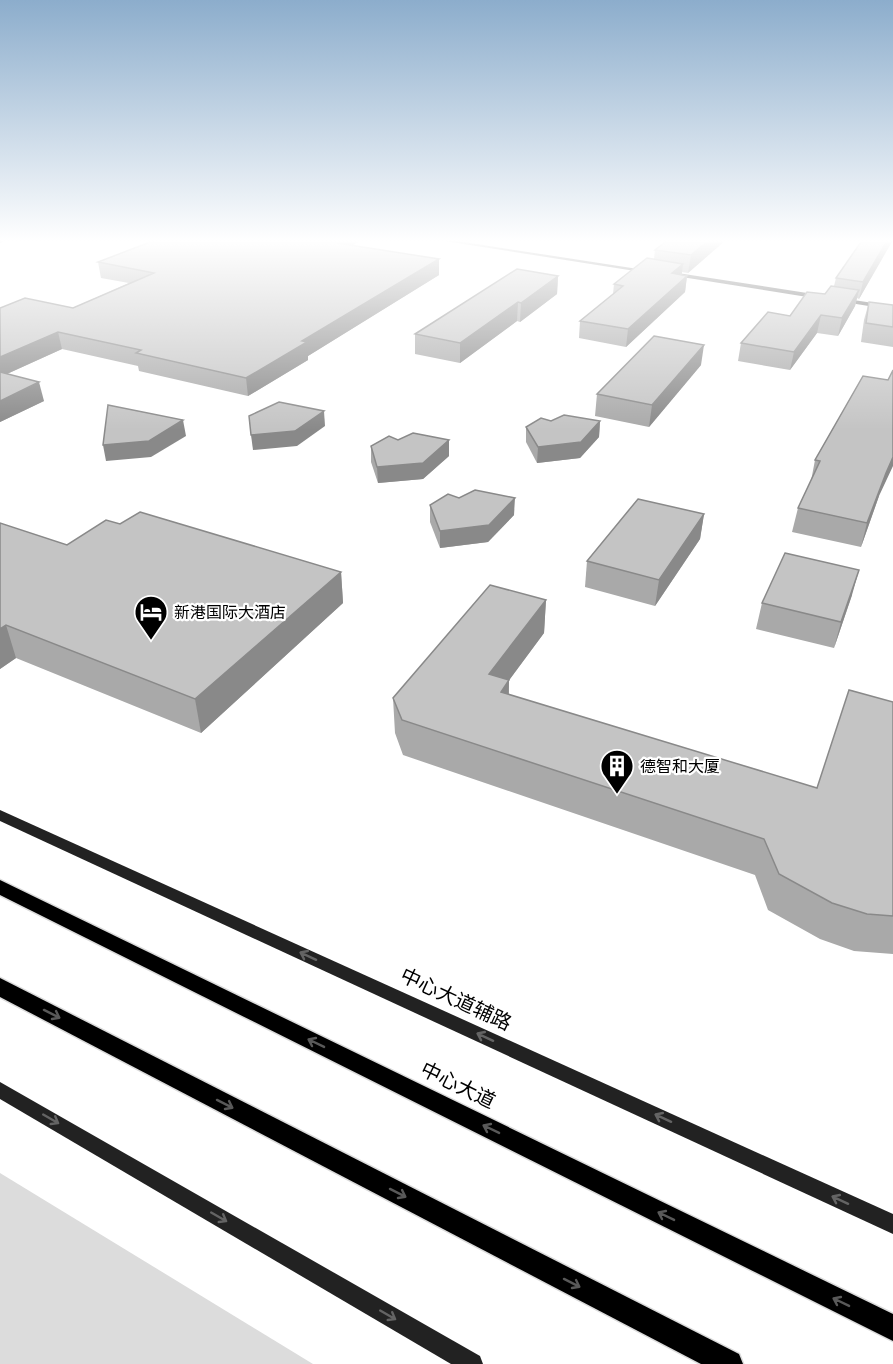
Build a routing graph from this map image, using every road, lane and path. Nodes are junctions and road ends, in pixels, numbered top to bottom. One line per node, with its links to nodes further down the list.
1 (858, 303): 2 (street)
2 (893, 308)
3 (0, 815): 7 (main road, 中心大道辅路, one-way to 3)
4 (0, 888): 8 (main road, 中心大道, one-way to 4)
5 (0, 987): 10 (main road, one-way to 10)
6 (0, 1090): 9 (main road, one-way to 9)
7 (893, 1224)
8 (893, 1328)
9 (472, 1364)
10 (729, 1364)

